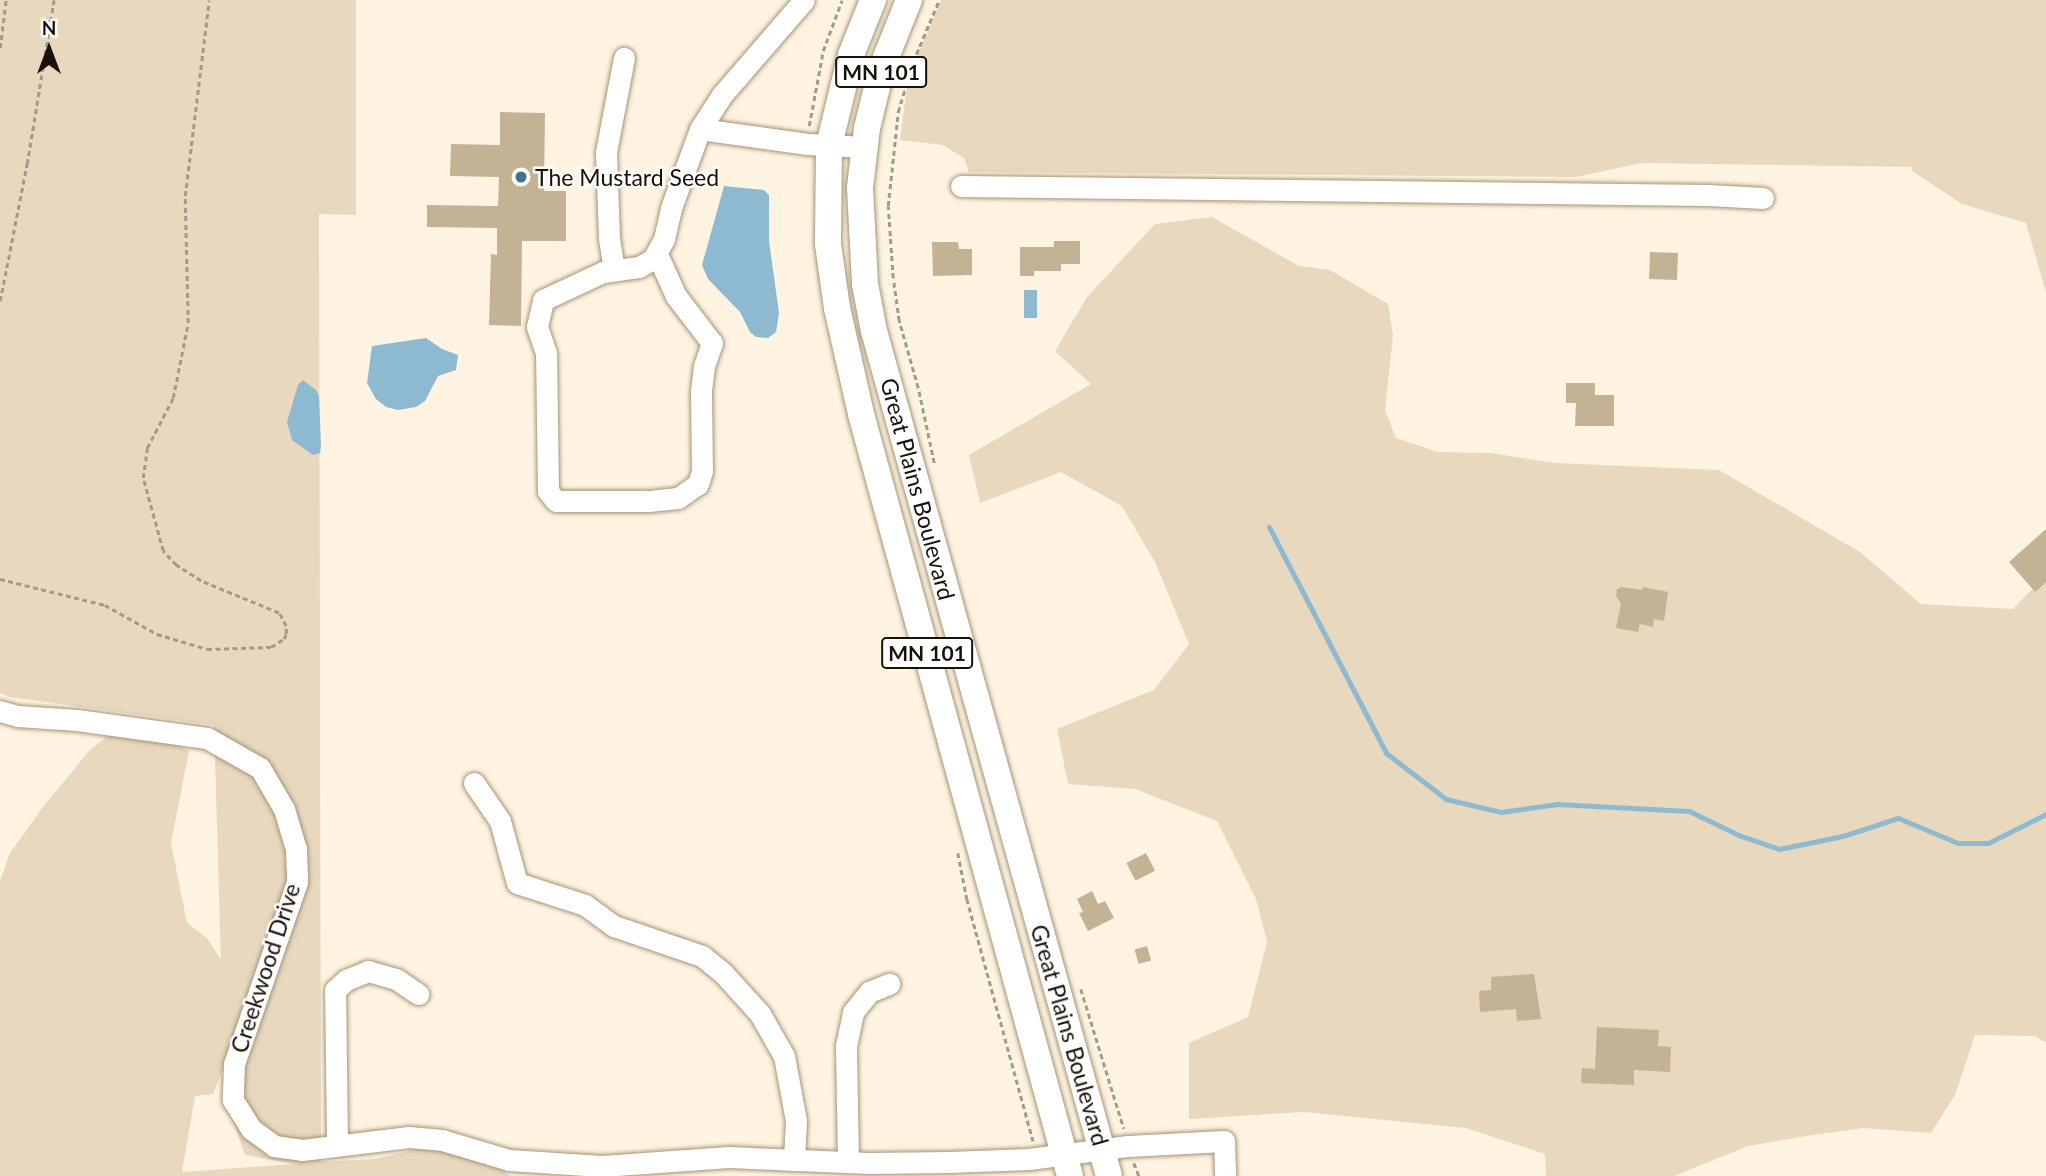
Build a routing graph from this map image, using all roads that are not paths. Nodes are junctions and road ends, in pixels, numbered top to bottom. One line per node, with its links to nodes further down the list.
1 (804, 0): 5 (street)
2 (873, 0): 6 (main road, Great Plains Boulevard / MN 101)
3 (909, 0): 7 (main road, Great Plains Boulevard / MN 101)
4 (624, 58): 11 (street)
5 (700, 129): 6 (street); 10 (street)
6 (830, 145): 7 (street); 19 (main road, Great Plains Boulevard / MN 101)
7 (864, 147): 17 (main road, Great Plains Boulevard / MN 101)
8 (961, 186): 9 (street)
9 (1763, 198)
10 (657, 254): 11 (street); 11 (street)
11 (614, 270)
12 (0, 711): 16 (street, Creekwood Drive)
13 (474, 783): 18 (street)
14 (889, 984): 20 (street)
15 (418, 994): 16 (street)
16 (337, 1144): 21 (street, Creekwood Drive)
17 (1115, 1148): 19 (street, Creekwood Drive); 22 (main road, Great Plains Boulevard / MN 101); 23 (street, Creekwood Drive)
18 (794, 1160): 20 (street, Creekwood Drive); 21 (street, Creekwood Drive)
19 (1068, 1165): 20 (street, Creekwood Drive)
20 (853, 1167)
21 (602, 1171)
22 (1109, 1176)
23 (1226, 1176)

